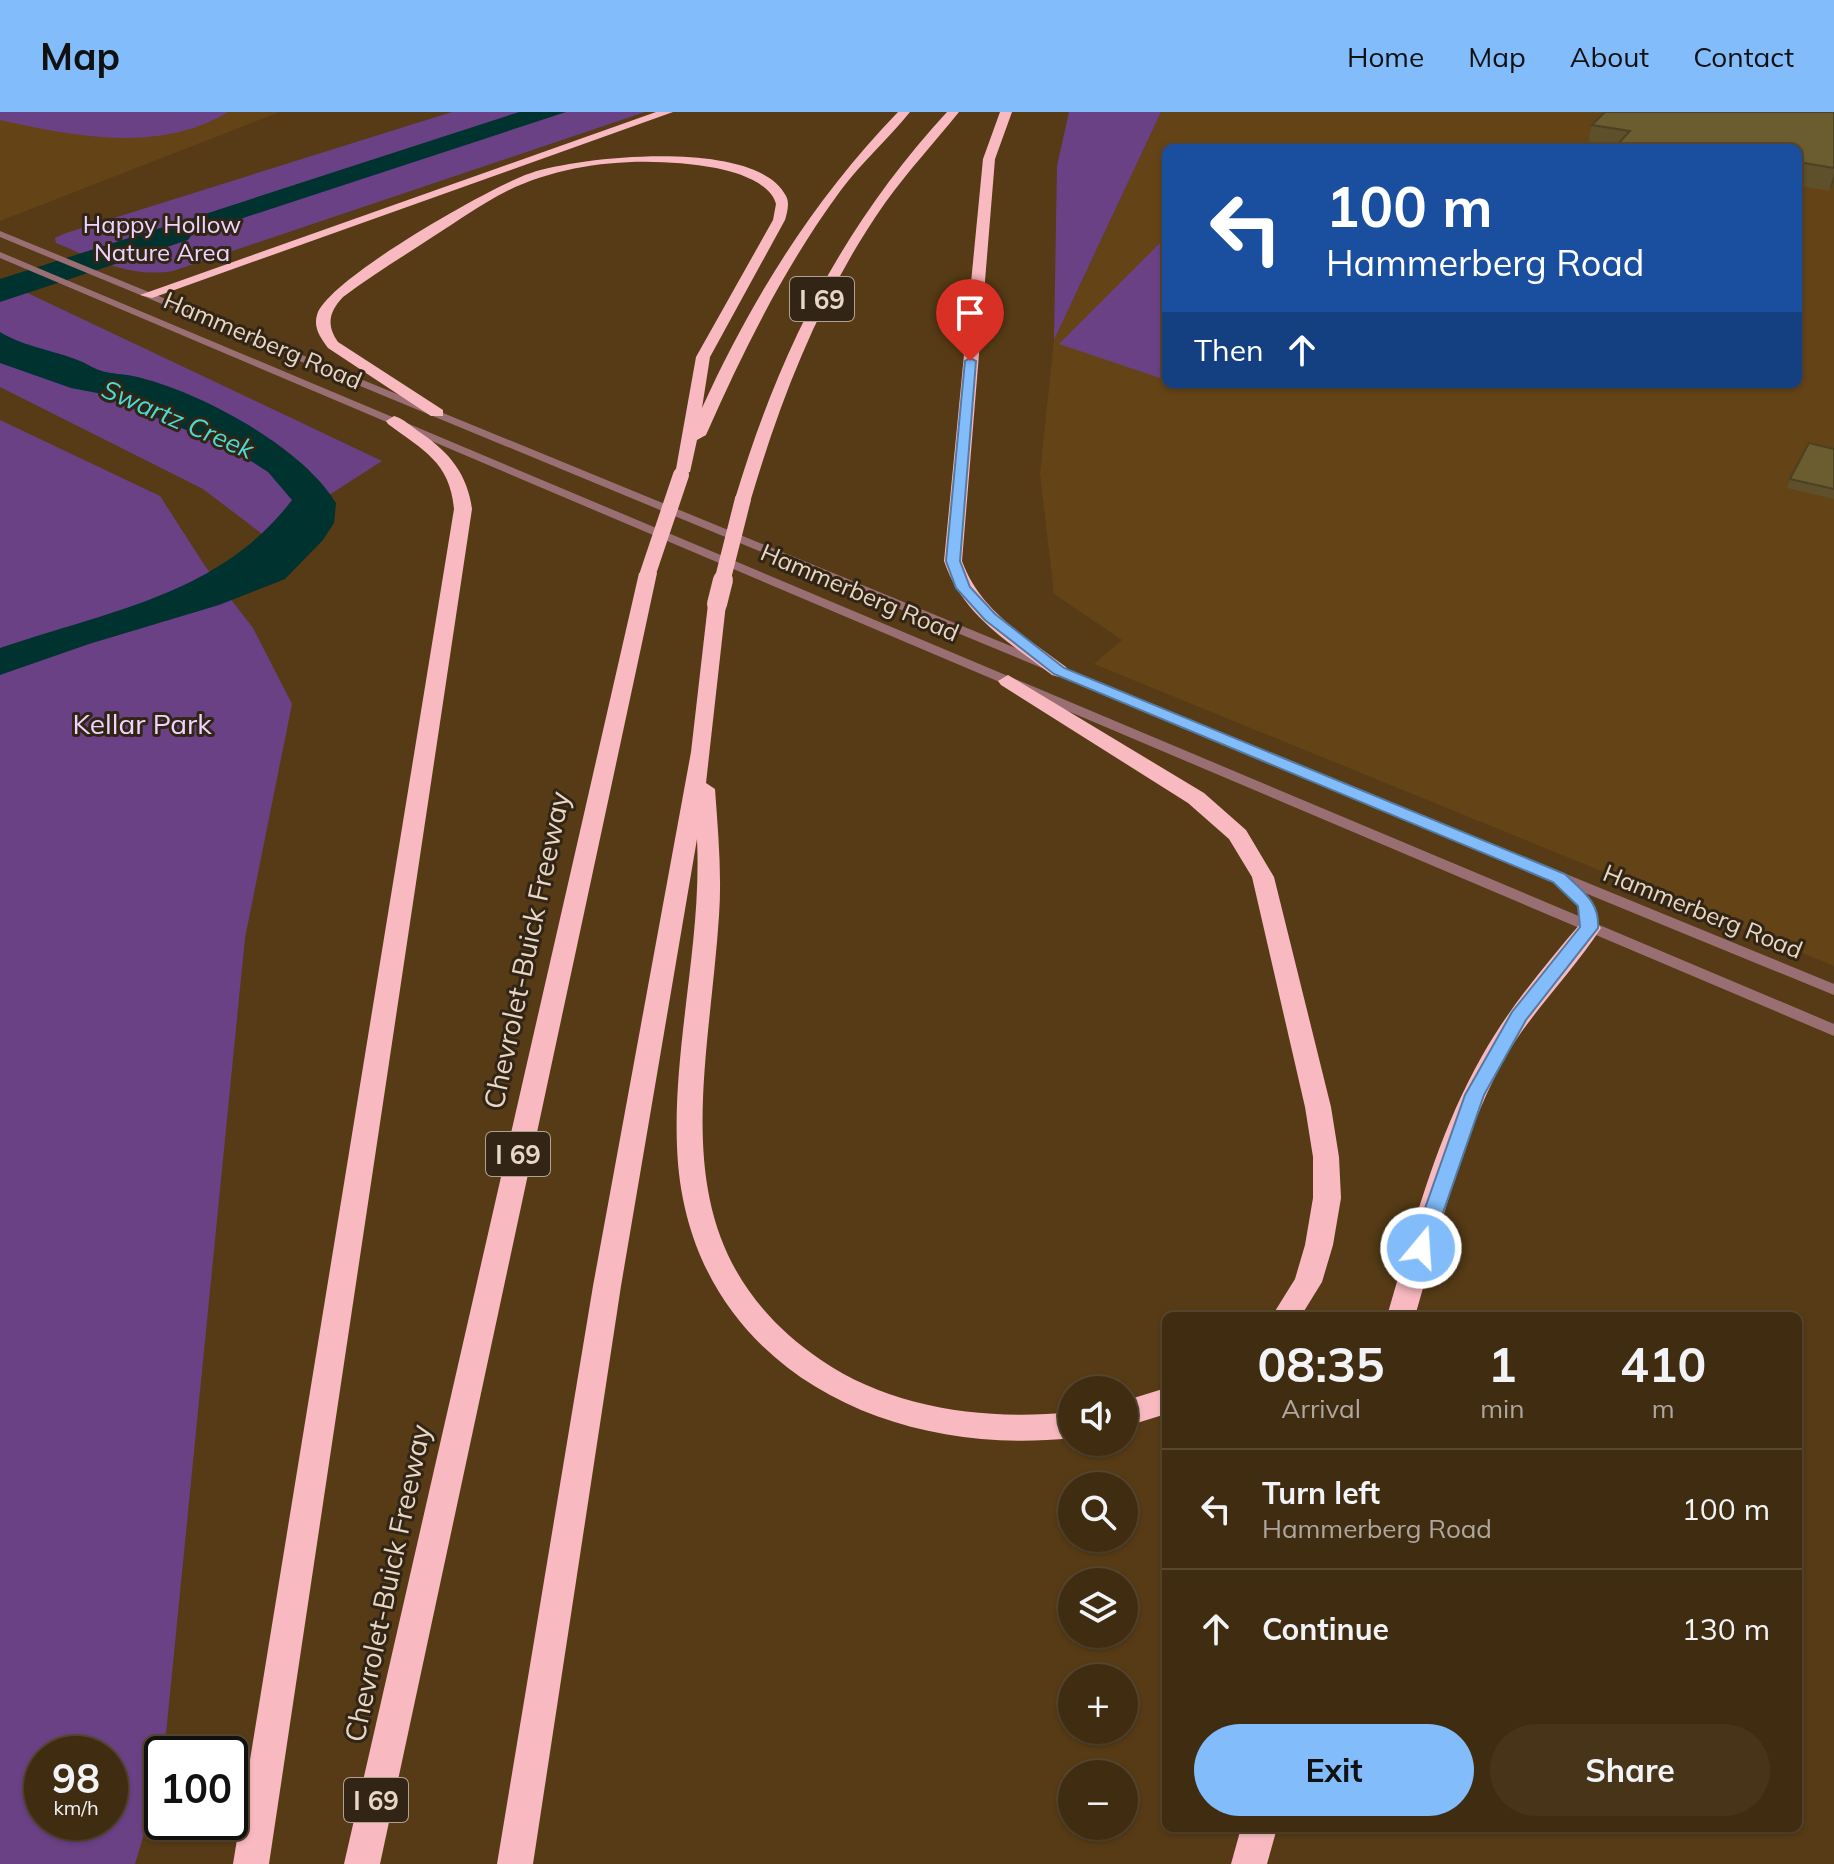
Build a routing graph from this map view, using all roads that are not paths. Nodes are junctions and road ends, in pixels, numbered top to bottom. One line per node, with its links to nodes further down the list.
1 (667, 112): 7 (highway)
2 (904, 112): 11 (highway, Chevrolet-Buick Freeway / I 69)
3 (953, 112): 14 (highway, I 69, bridge)
4 (1006, 112): 12 (highway)
5 (0, 234): 7 (street, Hammerberg Road)
6 (0, 255): 8 (street, Hammerberg Road)
7 (147, 295): 8 (street); 9 (street, Hammerberg Road)
8 (137, 313): 10 (street, Hammerberg Road)
9 (437, 413): 11 (highway); 12 (street, Hammerberg Road)
10 (394, 421): 13 (street, Hammerberg Road); 25 (highway)
11 (683, 472): 26 (highway, Chevrolet-Buick Freeway / I 69, bridge)
12 (1059, 671): 15 (street, Hammerberg Road)
13 (1008, 681): 16 (street, Hammerberg Road); 19 (highway)
14 (701, 752): 23 (highway); 27 (highway, I 69)
15 (1559, 878): 16 (street); 17 (street, Hammerberg Road)
16 (1589, 928): 18 (street, Hammerberg Road); 20 (highway)
17 (1834, 990)
18 (1834, 1030)
19 (1289, 1312)
20 (1402, 1312)
21 (1162, 1402): 22 (highway)
22 (1138, 1410)
23 (1058, 1427)
24 (1258, 1832): 28 (highway)
25 (251, 1864)
26 (362, 1864)
27 (515, 1864)
28 (1249, 1864)

